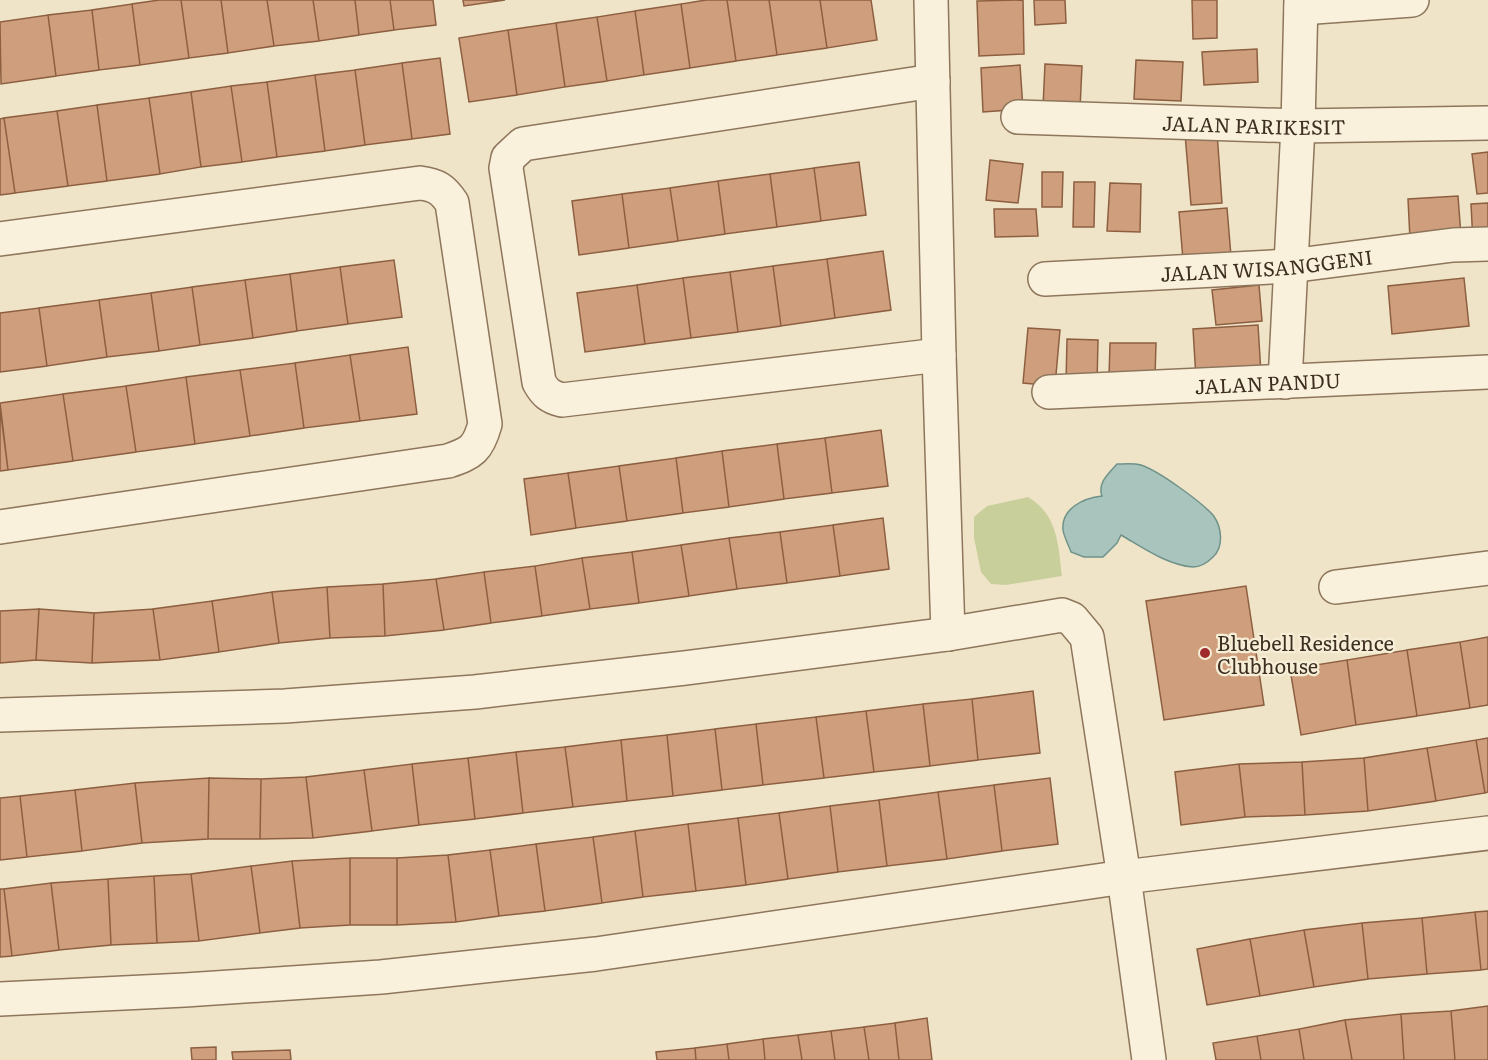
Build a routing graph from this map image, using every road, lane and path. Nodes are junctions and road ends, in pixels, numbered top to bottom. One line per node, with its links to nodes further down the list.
1 (931, 0): 4 (street)
2 (1412, 0): 3 (street)
3 (1301, 4): 7 (street)
4 (933, 81): 12 (street); 12 (street)
5 (1018, 117): 7 (street, JALAN PARIKESIT)
6 (1488, 123): 7 (street, JALAN PARIKESIT)
7 (1298, 126): 10 (street)
8 (0, 239): 16 (street)
9 (1488, 244): 10 (street, JALAN WISANGGENI)
10 (1290, 266): 11 (street, JALAN WISANGGENI); 14 (street)
11 (1045, 279)
12 (939, 355): 19 (street)
13 (1488, 372): 14 (street, JALAN PANDU)
14 (1285, 382): 15 (street, JALAN PANDU)
15 (1048, 392)
16 (0, 526)
17 (1488, 568): 18 (street)
18 (1336, 587)
19 (948, 634): 20 (street); 22 (street)
20 (0, 715)
21 (1488, 833): 22 (street)
22 (1124, 877): 23 (street); 24 (street)
23 (0, 999)
24 (1149, 1060)

